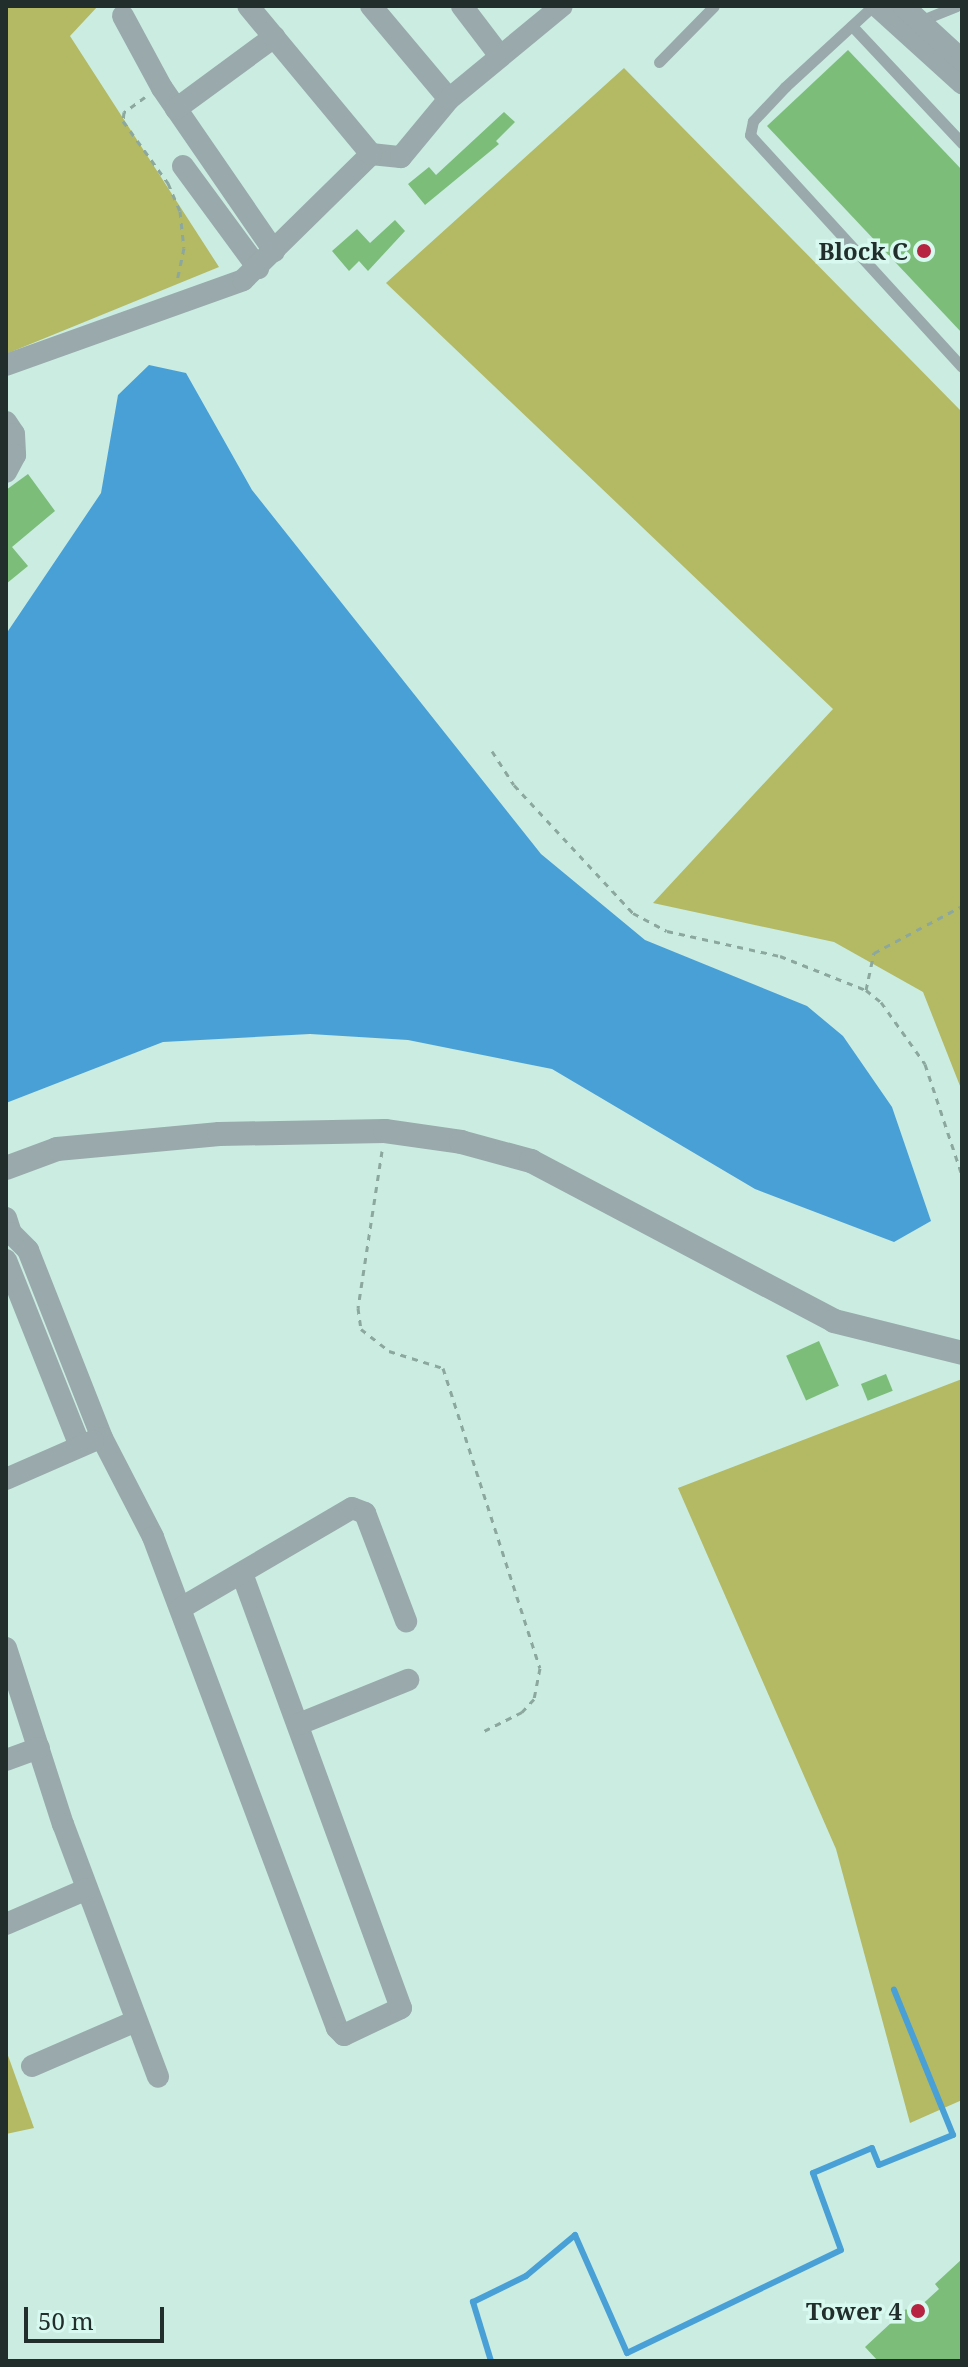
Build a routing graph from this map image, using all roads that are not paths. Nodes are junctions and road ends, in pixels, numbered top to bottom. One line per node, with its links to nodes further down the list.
1 (248, 6): 12 (street)
2 (371, 6): 17 (street)
3 (462, 6): 13 (street)
4 (561, 6): 13 (street)
5 (714, 6): 15 (lane)
6 (875, 6): 11 (lane); 16 (street)
7 (903, 6): 10 (street)
8 (956, 6): 10 (lane)
9 (123, 16): 18 (street)
10 (922, 20): 14 (street)
11 (852, 26): 19 (lane); 25 (lane)
12 (274, 37): 18 (street); 20 (street)
13 (500, 56): 17 (street)
14 (962, 60)
15 (659, 62)
16 (962, 83)
17 (449, 99): 20 (street)
18 (176, 109): 22 (street)
19 (962, 143)
20 (371, 154): 22 (street)
21 (183, 166): 23 (street)
22 (274, 251): 23 (street)
23 (258, 268): 24 (street)
24 (6, 365)
25 (962, 367)
26 (6, 422): 27 (street)
27 (6, 472)
28 (6, 1168): 31 (street)
29 (8, 1234): 32 (street)
30 (6, 1260): 33 (street)
31 (962, 1353)
32 (102, 1438): 33 (street); 36 (street)
33 (80, 1446): 34 (street)
34 (6, 1479)
35 (242, 1573): 36 (street); 37 (street); 40 (street)
36 (181, 1608): 40 (street)
37 (406, 1621)
38 (6, 1648): 41 (street)
39 (408, 1680): 40 (street)
40 (299, 1724)
41 (39, 1748): 42 (street); 43 (street)
42 (6, 1760)
43 (87, 1889): 44 (street); 45 (street)
44 (6, 1924)
45 (136, 2021): 46 (street); 47 (street)
46 (32, 2066)
47 (158, 2077)

